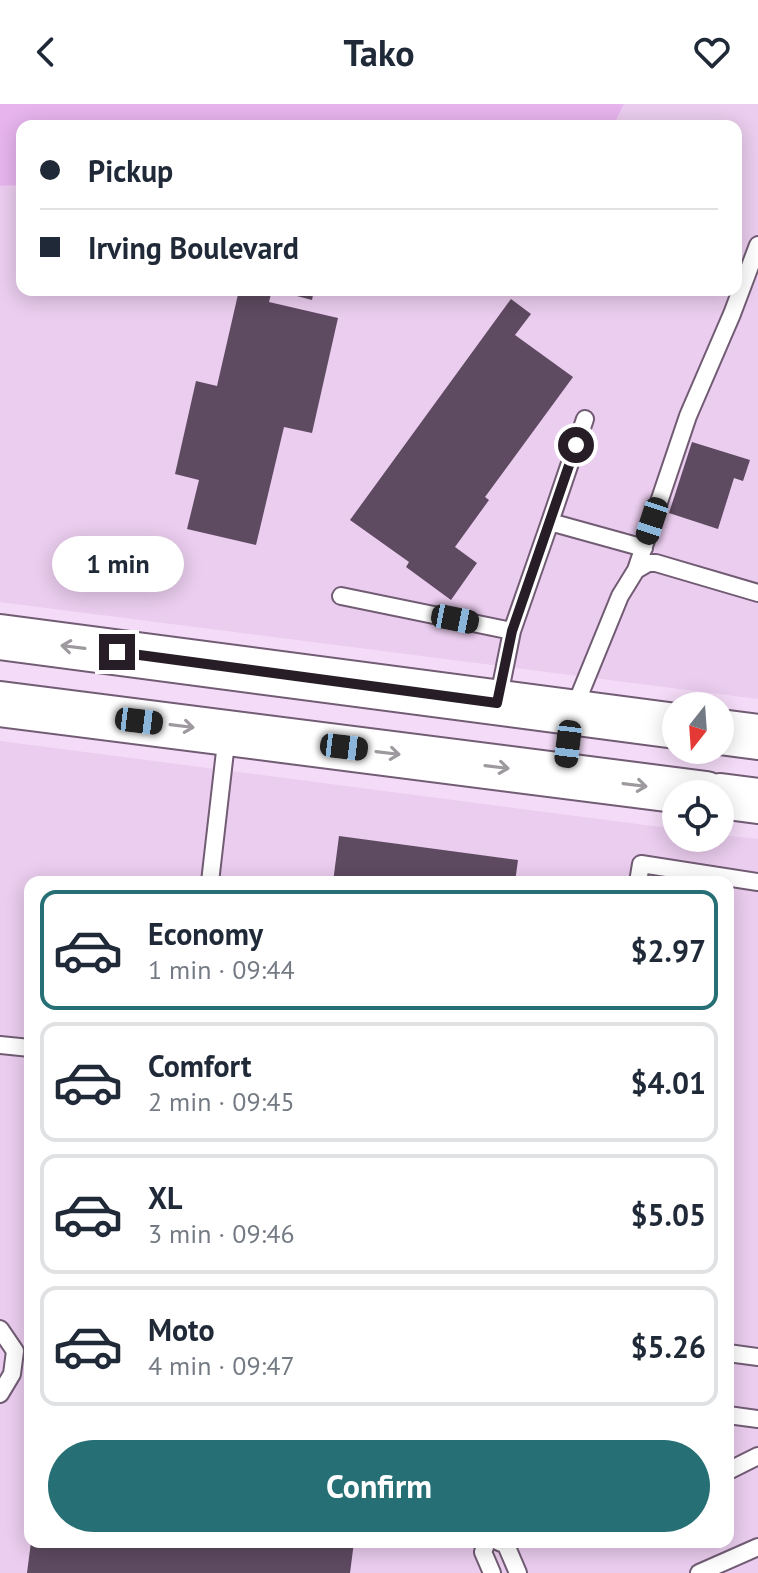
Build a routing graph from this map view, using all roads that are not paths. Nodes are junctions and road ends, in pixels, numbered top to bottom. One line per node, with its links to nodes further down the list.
1 (758, 245): 2 (lane)
2 (742, 287)
3 (739, 296): 6 (lane)
4 (585, 419): 5 (lane)
5 (550, 522): 6 (lane); 10 (lane)
6 (644, 548): 7 (lane)
7 (636, 570): 8 (lane); 15 (lane)
8 (758, 593)
9 (341, 596): 10 (lane)
10 (512, 631): 13 (lane)
11 (0, 637): 12 (main road, one-way to 11)
12 (234, 668): 13 (main road); 17 (main road)
13 (497, 703): 15 (main road)
14 (0, 704): 17 (main road, one-way to 17)
15 (572, 713): 16 (main road); 20 (main road)
16 (662, 724)
17 (227, 732): 20 (main road, one-way to 20); 24 (lane)
18 (734, 734): 19 (main road)
19 (758, 737)
20 (564, 775): 21 (main road, one-way to 21)
21 (662, 788)
22 (734, 798): 23 (main road)
23 (758, 801)
24 (211, 876)
25 (639, 876): 26 (lane)
26 (719, 876)
27 (734, 878): 28 (lane)
28 (758, 882)
29 (0, 1045): 30 (lane)
30 (24, 1047)
31 (0, 1329): 34 (lane)
32 (734, 1354): 33 (lane)
33 (758, 1357)
34 (0, 1394)
35 (734, 1416): 36 (lane)
36 (758, 1419)
37 (758, 1456): 38 (lane)
38 (734, 1468)
39 (758, 1547): 44 (lane)
40 (485, 1548): 42 (lane)
41 (507, 1548): 43 (lane)
42 (492, 1573)
43 (518, 1573)
44 (699, 1573)

